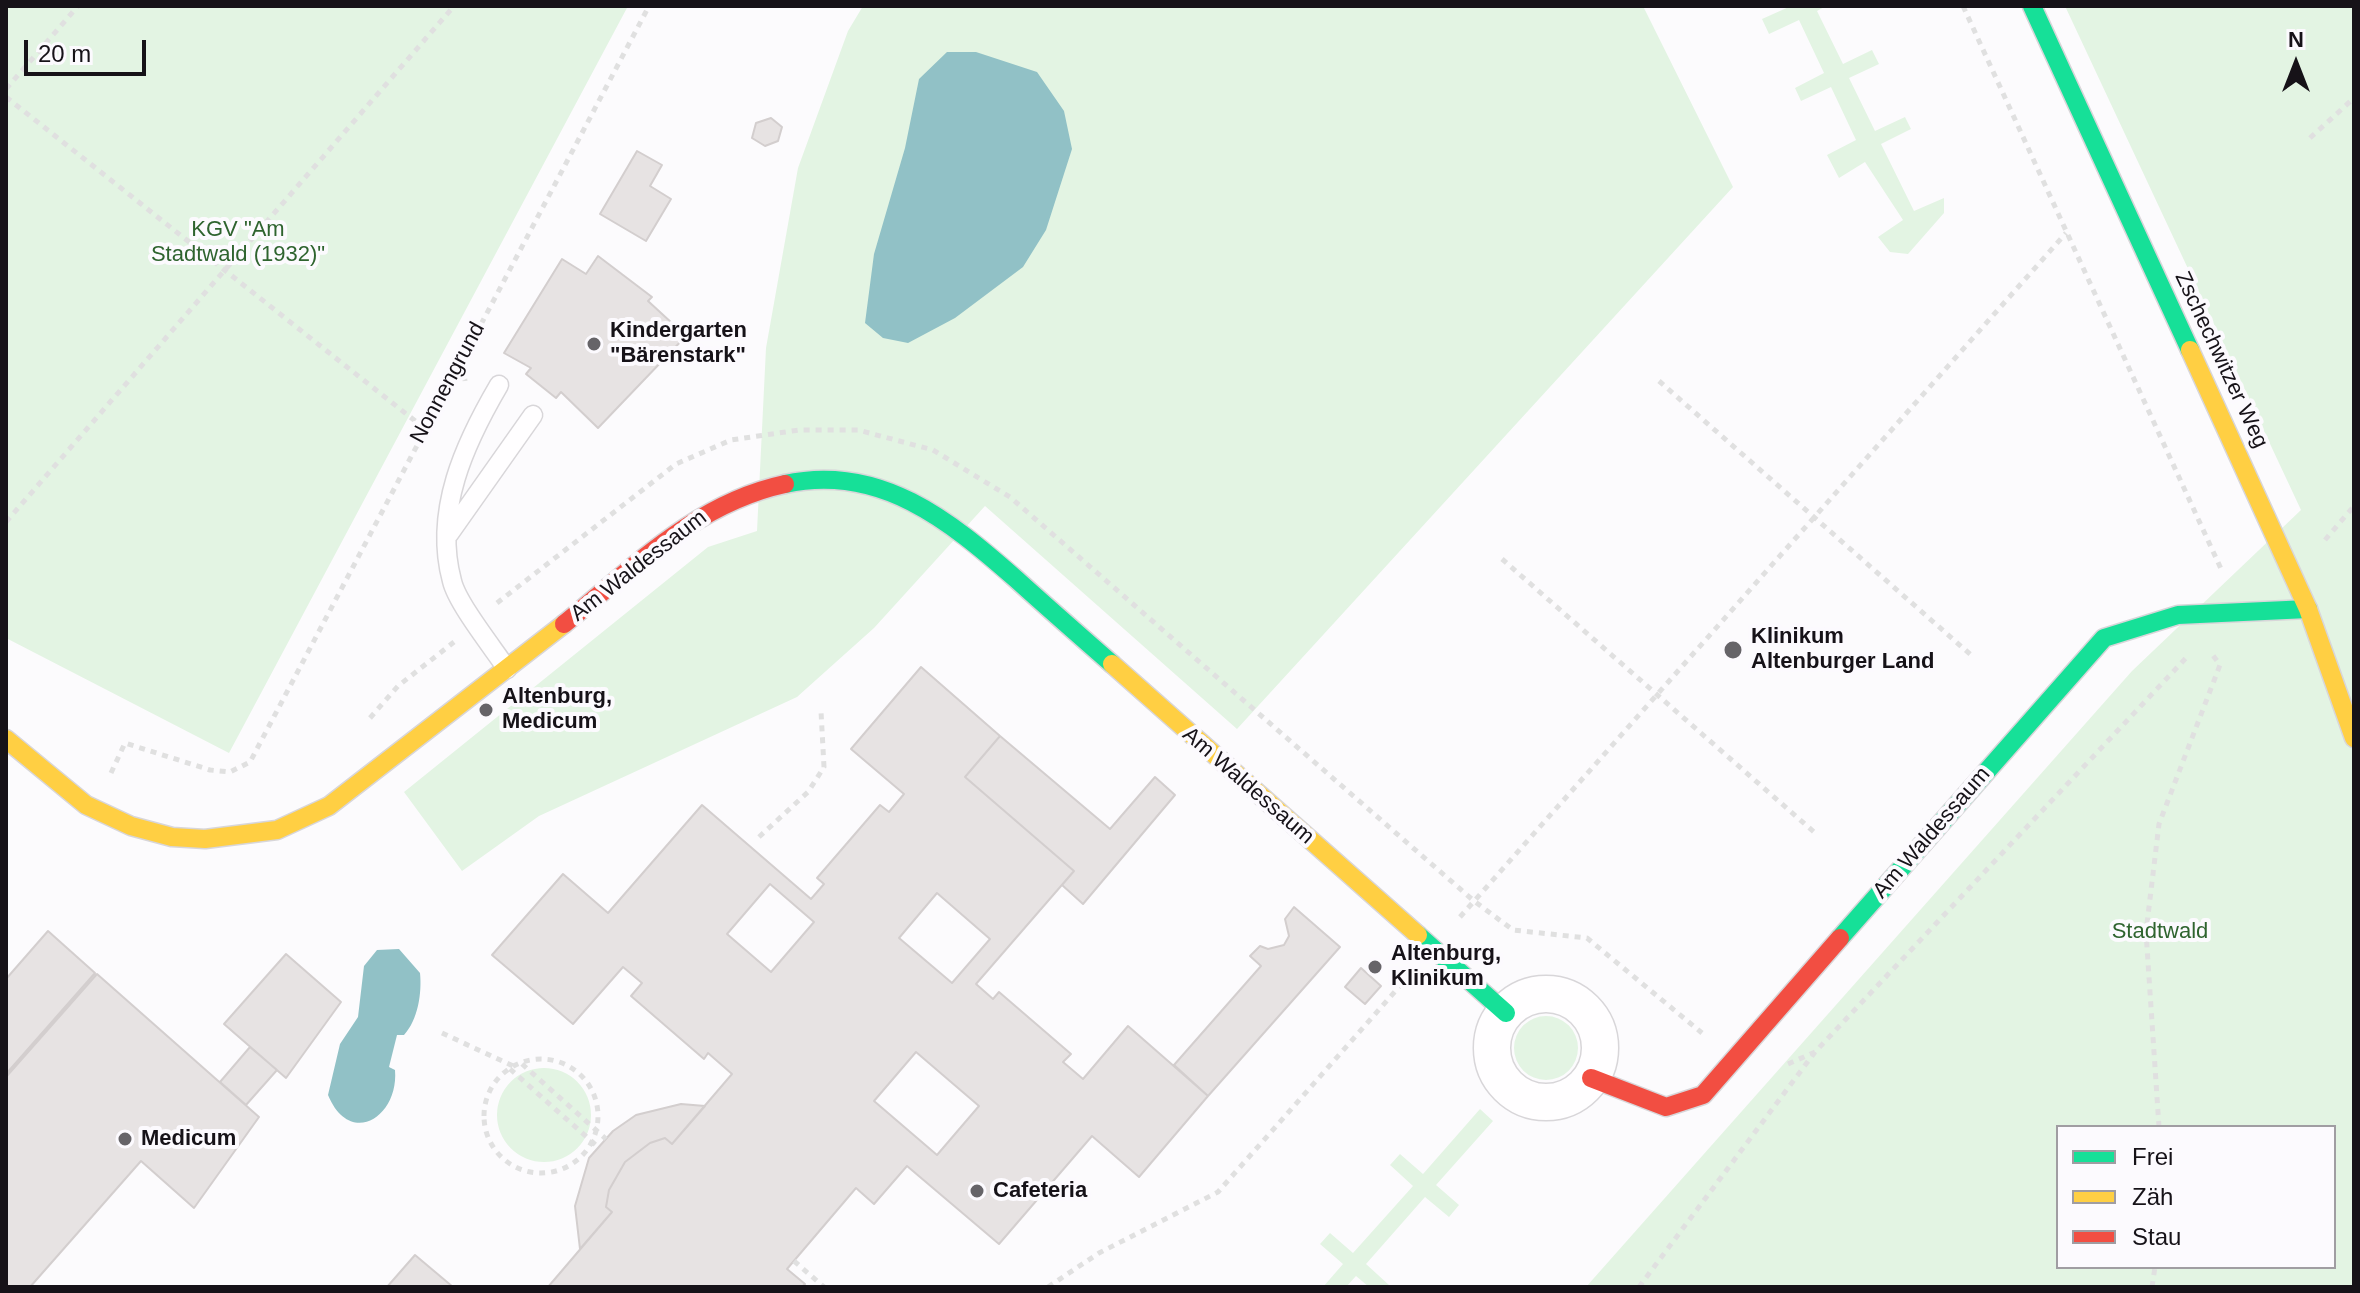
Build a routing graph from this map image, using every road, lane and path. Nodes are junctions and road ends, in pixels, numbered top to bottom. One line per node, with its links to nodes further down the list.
1 (78, 6): 6 (path)
2 (454, 6): 11 (path)
3 (649, 6): 15 (path, Nonnengrund)
4 (1963, 6): 10 (path)
5 (2032, 6): 20 (street, Zschechwitzer Weg)
6 (6, 89)
7 (6, 97): 11 (path)
8 (2354, 98): 9 (path)
9 (2310, 138)
10 (2066, 233): 16 (path); 21 (path)
11 (224, 269): 15 (path); 17 (path)
12 (1659, 381): 16 (path)
13 (499, 385): 18 (lane)
14 (533, 415): 18 (lane)
15 (424, 428): 31 (path, Nonnengrund)
16 (1814, 517): 24 (path); 26 (path)
17 (6, 522)
18 (447, 537): 22 (lane)
19 (1502, 559): 26 (path)
20 (2308, 609): 21 (street, Am Waldessaum); 29 (street, Zschechwitzer Weg)
21 (2226, 613): 23 (path); 39 (street, Am Waldessaum)
22 (475, 620): 25 (lane); 28 (path); 34 (path)
23 (2203, 640): 38 (path); 43 (path)
24 (1971, 655)
25 (507, 669): 30 (street, Am Waldessaum); 35 (street, Am Waldessaum)
26 (1657, 695): 32 (path); 34 (path)
27 (821, 711): 33 (path)
28 (364, 726)
29 (2354, 738)
30 (6, 739)
31 (110, 775)
32 (1814, 832)
33 (759, 837)
34 (1474, 901): 35 (path); 39 (path)
35 (1433, 949): 36 (street, Am Waldessaum); 48 (path)
36 (1506, 1013): 42 (street); 42 (street)
37 (442, 1033): 41 (path)
38 (1815, 1052): 39 (path); 49 (path)
39 (1736, 1061): 42 (street, Am Waldessaum)
40 (521, 1063): 41 (path); 41 (path); 44 (path)
41 (511, 1068): 45 (path)
42 (1591, 1078)
43 (2159, 1125)
44 (606, 1139)
45 (598, 1147)
46 (794, 1261): 47 (path)
47 (824, 1287)
48 (1048, 1287)
49 (1639, 1287)

